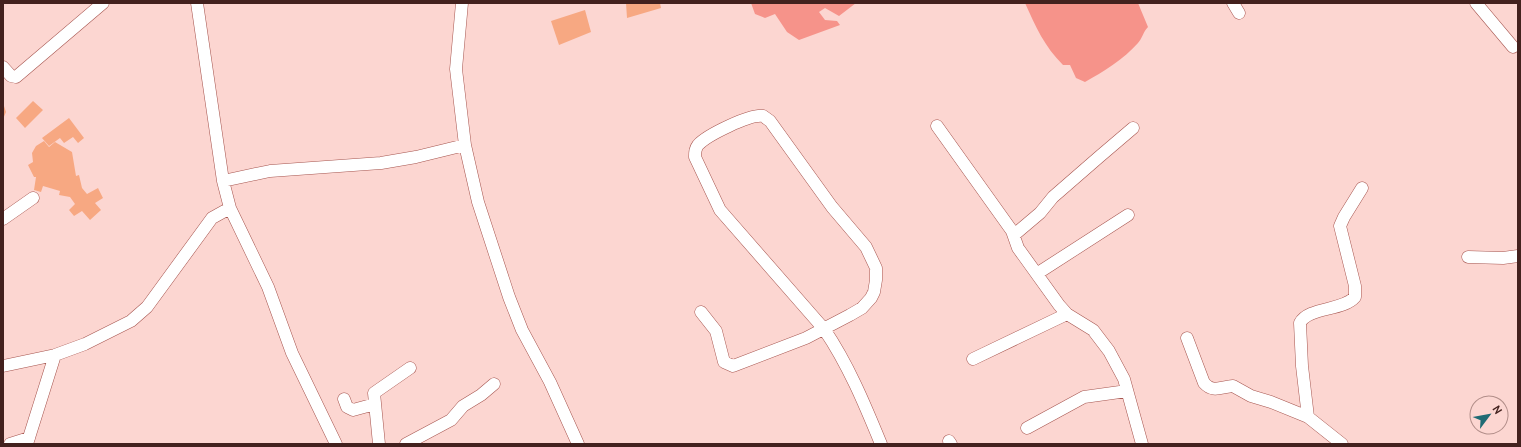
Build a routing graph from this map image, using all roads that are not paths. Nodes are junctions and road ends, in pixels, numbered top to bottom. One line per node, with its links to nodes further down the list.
1 (103, 3): 6 (street)
2 (196, 3): 10 (street)
3 (462, 3): 9 (street)
4 (1476, 3): 5 (street)
5 (1513, 47)
6 (3, 68)
7 (937, 126): 16 (street)
8 (1133, 128): 16 (street)
9 (466, 145): 10 (street); 39 (street)
10 (223, 181): 13 (street)
11 (1362, 188): 32 (street)
12 (32, 198): 15 (street)
13 (230, 208): 24 (street); 36 (street)
14 (1128, 215): 19 (street)
15 (3, 219)
16 (1014, 235): 19 (street)
17 (1518, 256): 18 (street)
18 (1468, 257)
19 (1038, 273): 21 (street)
20 (701, 312): 22 (street)
21 (1067, 314): 25 (street); 29 (street)
22 (824, 329): 22 (street); 40 (street)
23 (1187, 338): 32 (street)
24 (55, 355): 26 (street); 34 (street)
25 (973, 359)
26 (3, 366)
27 (410, 368): 31 (street)
28 (494, 384): 38 (street)
29 (1127, 391): 33 (street); 41 (street)
30 (344, 399): 31 (street)
31 (375, 404): 37 (street)
32 (1308, 417): 42 (street)
33 (1027, 428)
34 (28, 441): 35 (street)
35 (10, 444)
36 (336, 444)
37 (379, 444)
38 (406, 444)
39 (578, 444)
40 (881, 444)
41 (1142, 444)
42 (1342, 444)

